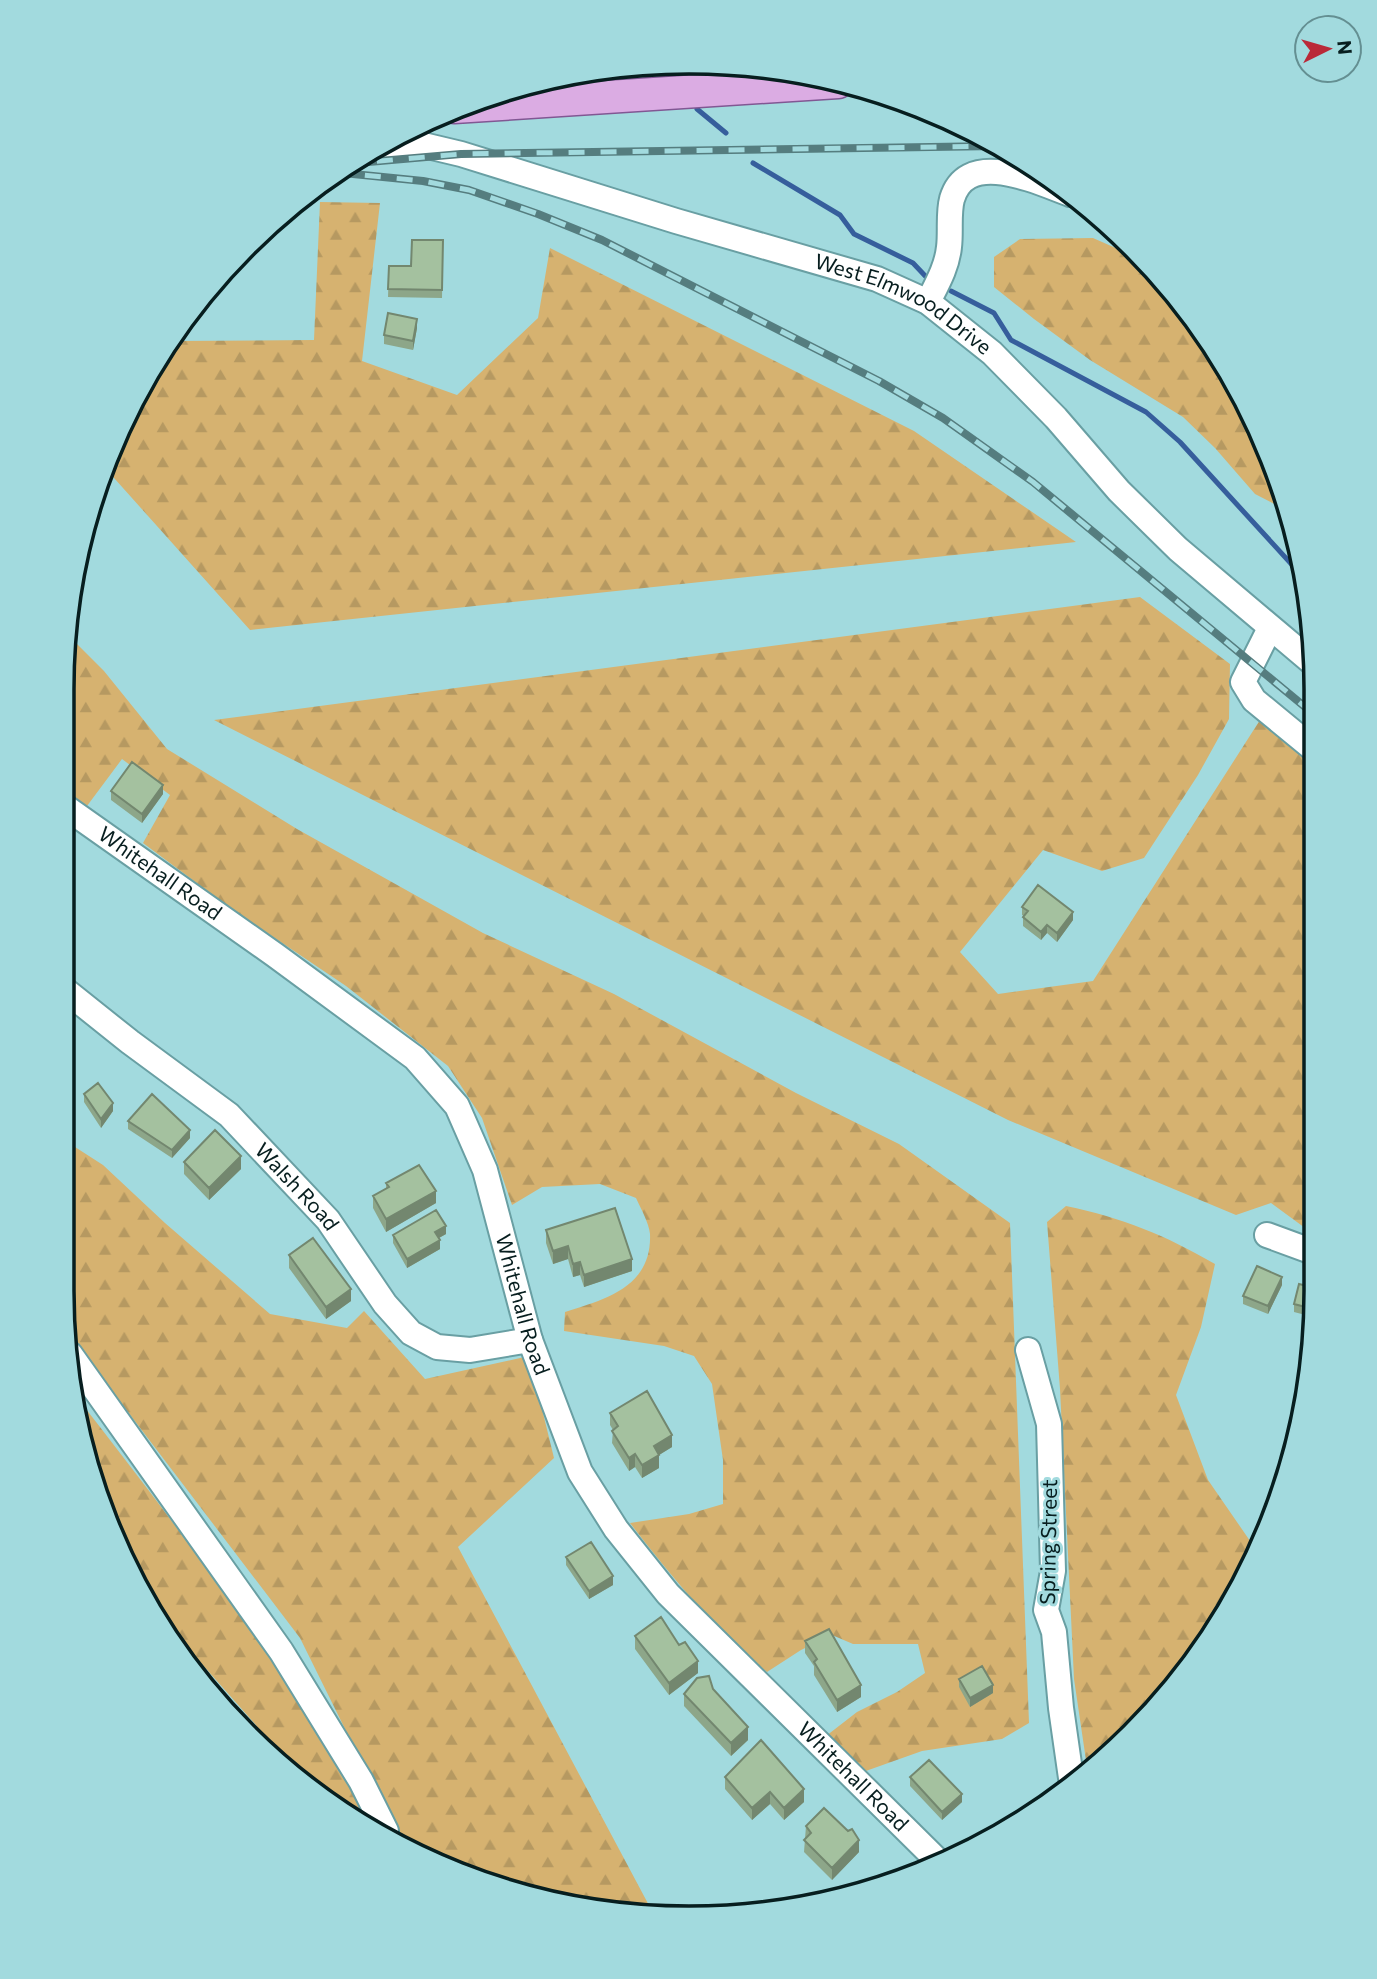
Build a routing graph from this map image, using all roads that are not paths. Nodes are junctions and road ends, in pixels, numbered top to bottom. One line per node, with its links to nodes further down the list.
1 (803, 84): 2 (main road)
2 (497, 104)
3 (402, 144): 5 (street, West Elmwood Drive)
4 (1041, 185): 5 (street)
5 (928, 302): 6 (street, West Elmwood Drive)
6 (1270, 628): 7 (street, West Elmwood Drive); 8 (street)
7 (1302, 654)
8 (1304, 741)
9 (74, 813): 13 (street, Whitehall Road)
10 (74, 997): 13 (street, Walsh Road)
11 (1266, 1235): 12 (street)
12 (1304, 1249)
13 (530, 1340): 18 (street, Whitehall Road)
14 (1028, 1350): 16 (street, Spring Street)
15 (78, 1366): 17 (street)
16 (1071, 1771)
17 (382, 1824)
18 (932, 1855)

